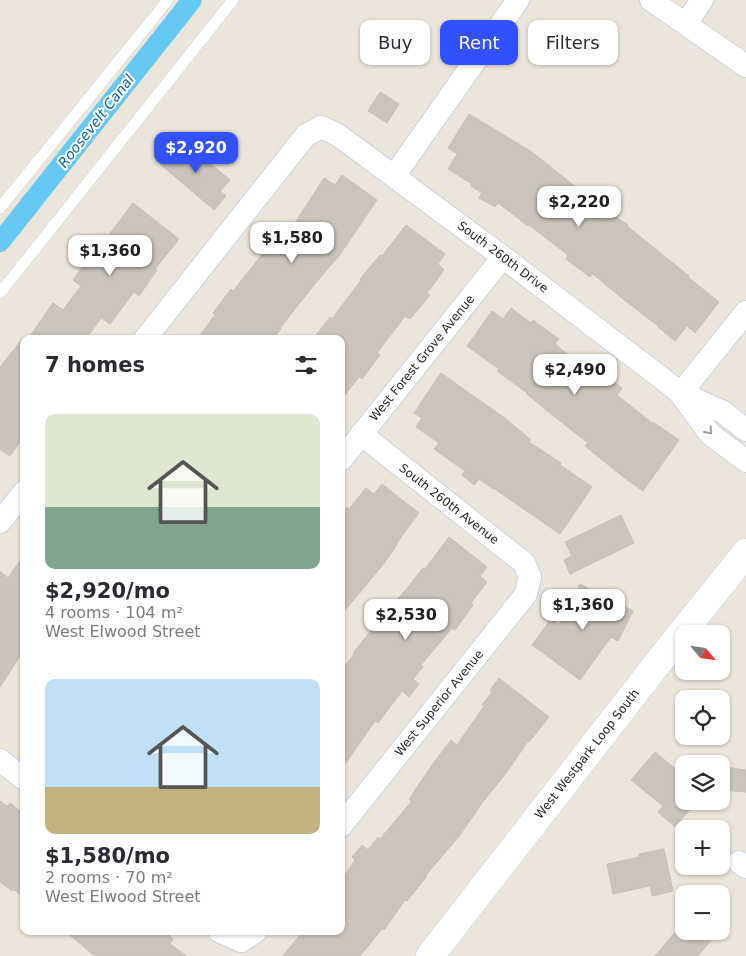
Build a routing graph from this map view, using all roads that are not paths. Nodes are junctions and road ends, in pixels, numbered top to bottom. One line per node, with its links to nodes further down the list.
1 (168, 0): 9 (lane)
2 (233, 0): 11 (lane)
3 (518, 0): 8 (street)
4 (651, 0): 6 (street)
5 (702, 0): 6 (street)
6 (686, 24): 7 (street)
7 (746, 66)
8 (394, 176): 10 (street, South 260th Drive); 13 (street, South 260th Drive)
9 (0, 208)
10 (503, 257): 14 (street, South 260th Drive); 16 (street, West Forest Grove Avenue)
11 (0, 293)
12 (746, 312): 14 (street)
13 (148, 335)
14 (681, 393): 15 (street, South 260th Drive); 18 (street, South 260th Drive, one-way to 18)
15 (746, 430)
16 (362, 434): 17 (street, West Forest Grove Avenue); 22 (street, South 260th Avenue)
17 (345, 455)
18 (746, 461)
19 (20, 497): 20 (street)
20 (0, 522)
21 (746, 553): 26 (street, West Westpark Loop South)
22 (530, 577): 25 (street, West Superior Avenue)
23 (0, 760): 24 (street)
24 (20, 776)
25 (345, 821)
26 (430, 956)

